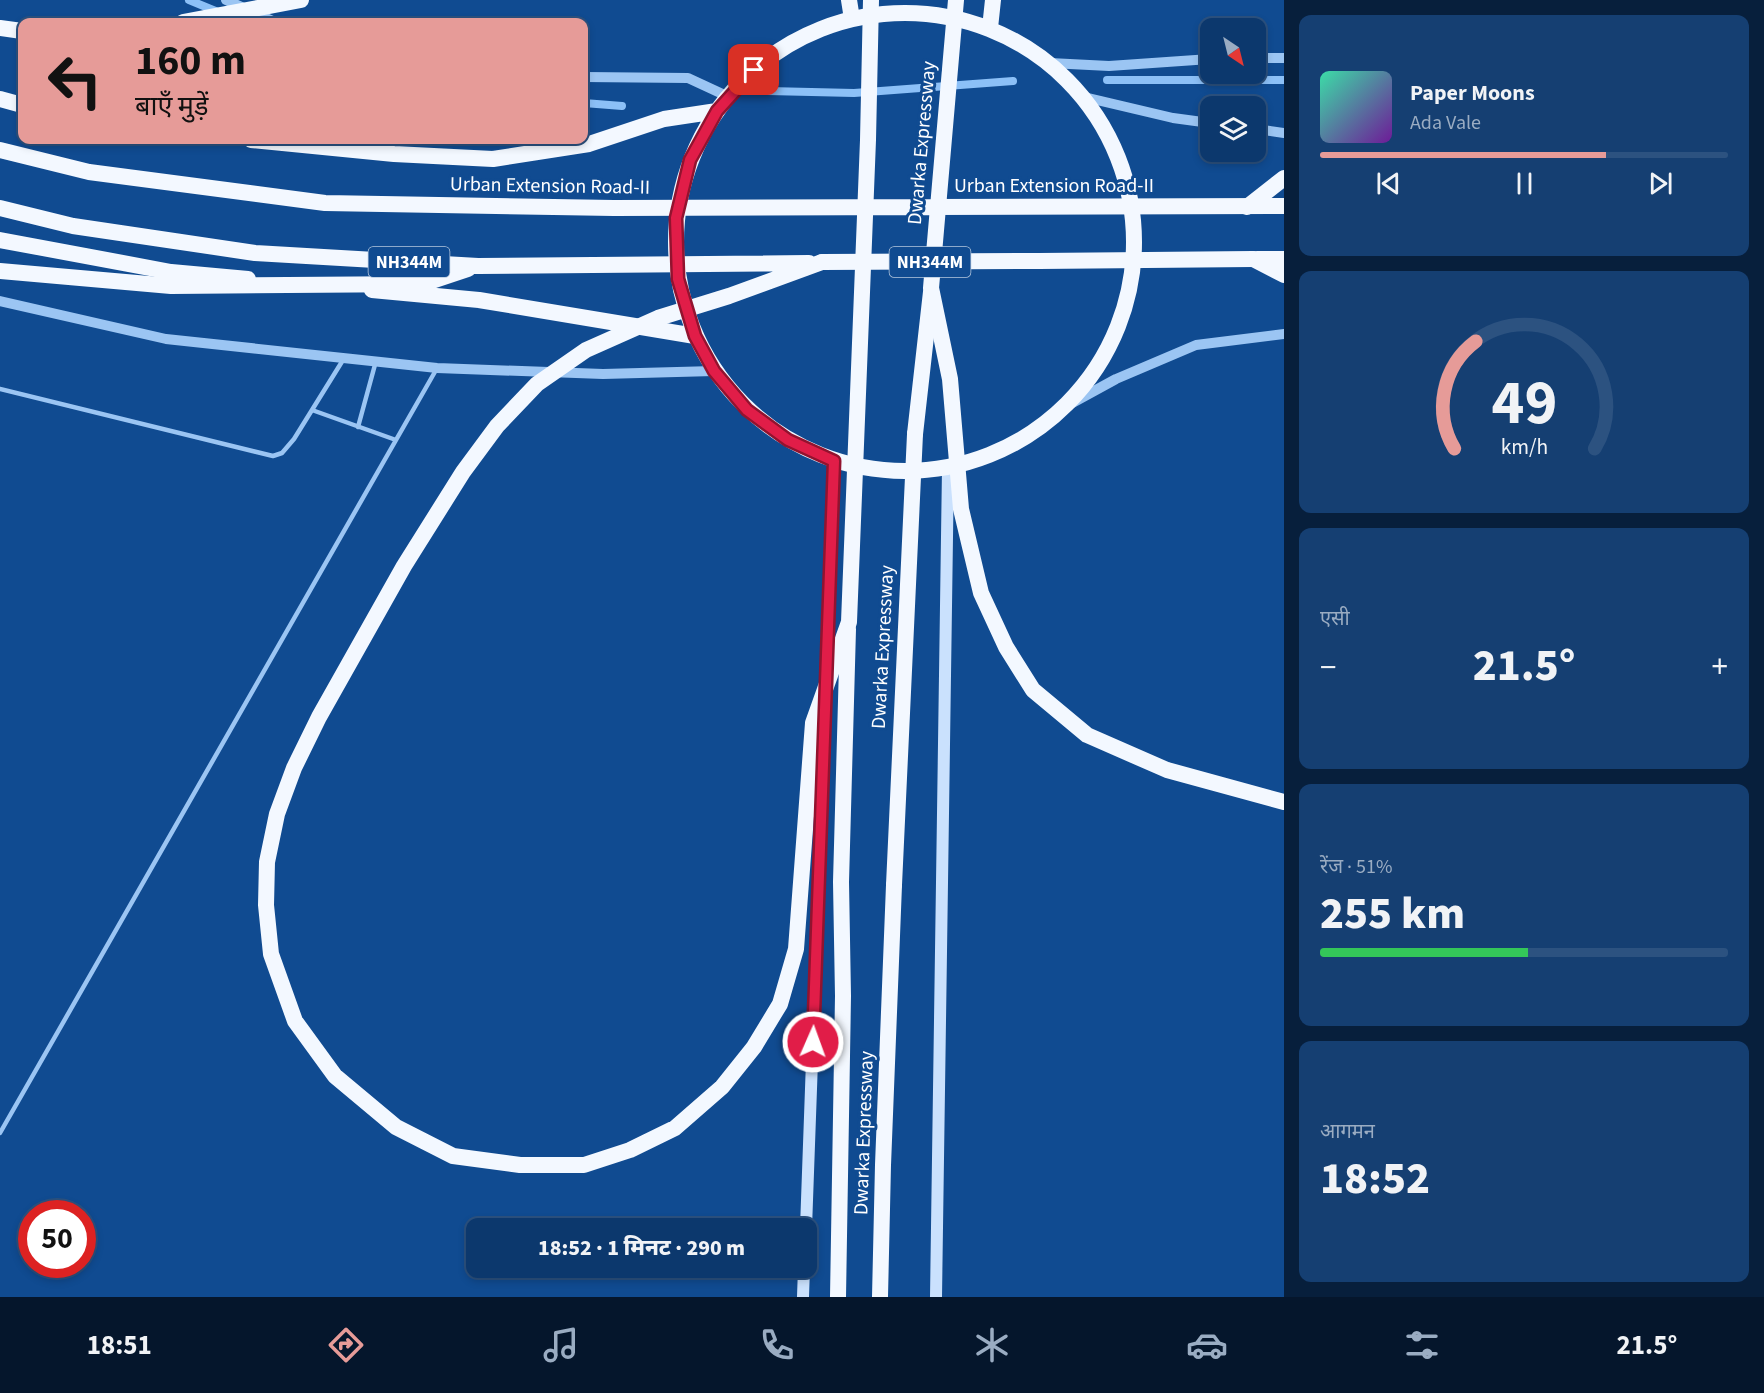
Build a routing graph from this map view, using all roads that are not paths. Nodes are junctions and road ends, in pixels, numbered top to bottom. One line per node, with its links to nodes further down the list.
1 (226, 0): 8 (street)
2 (301, 0): 7 (highway, bridge)
3 (849, 0): 9 (highway)
4 (871, 0): 54 (highway, Dwarka Expressway, bridge)
5 (956, 0): 39 (highway, Dwarka Expressway, bridge)
6 (993, 0): 11 (highway)
7 (204, 18)
8 (266, 18)
9 (852, 19): 11 (highway); 18 (highway)
10 (0, 28): 12 (highway)
11 (990, 28): 16 (highway)
12 (18, 30)
13 (1266, 58): 14 (street)
14 (1284, 58)
15 (1200, 59): 16 (street)
16 (1050, 63): 19 (highway)
17 (588, 77): 18 (street)
18 (729, 97): 22 (highway)
19 (1084, 97): 23 (street); 48 (highway)
20 (0, 99): 21 (highway)
21 (18, 104)
22 (717, 111): 26 (highway); 42 (highway)
23 (1200, 122)
24 (1266, 130): 25 (street)
25 (1284, 133)
26 (292, 144)
27 (0, 150): 30 (highway, Urban Extension Road-II, bridge)
28 (1284, 178): 30 (highway)
29 (1284, 206): 30 (highway, Urban Extension Road-II, bridge)
30 (1247, 207)
31 (0, 208): 36 (highway, NH344M, bridge)
32 (0, 240): 42 (highway)
33 (1253, 259): 34 (highway, NH344M); 35 (highway, NH344M, bridge); 38 (highway)
34 (1284, 259)
35 (822, 262): 36 (highway, NH344M, bridge); 54 (highway, bridge)
36 (478, 266): 37 (highway, bridge)
37 (0, 271)
38 (1284, 275)
39 (931, 288): 55 (highway, bridge); 61 (highway, Dwarka Expressway, bridge)
40 (0, 301): 43 (street)
41 (1284, 334): 48 (street)
42 (695, 336): 46 (highway)
43 (344, 358): 44 (street); 49 (lane)
44 (376, 361): 45 (street); 50 (lane)
45 (437, 368): 46 (street); 51 (lane)
46 (714, 371): 52 (highway)
47 (0, 389): 49 (lane)
48 (1063, 408): 53 (highway)
49 (312, 410): 50 (lane)
50 (358, 427): 51 (lane)
51 (396, 440): 56 (lane)
52 (834, 461): 53 (highway); 57 (main road)
53 (948, 468): 62 (main road)
54 (849, 622): 60 (highway, Dwarka Expressway)
55 (1284, 802)
56 (0, 1132)
57 (806, 1218)
58 (804, 1278): 59 (main road)
59 (803, 1297)
60 (838, 1297)
61 (880, 1297)
62 (936, 1297)

